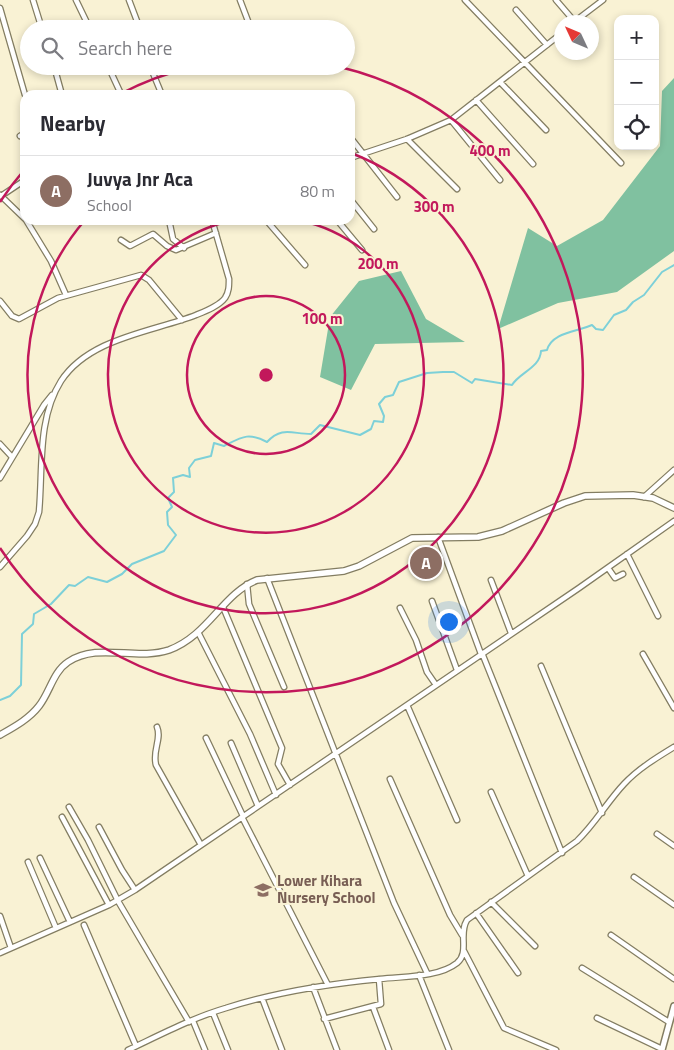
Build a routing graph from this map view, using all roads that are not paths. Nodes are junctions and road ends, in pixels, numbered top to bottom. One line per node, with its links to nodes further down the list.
1 (32, 0): 12 (street)
2 (76, 0): 13 (street)
3 (129, 0): 14 (street)
4 (240, 0): 15 (street)
5 (465, 0): 18 (street)
6 (556, 0): 10 (street)
7 (604, 0): 11 (street)
8 (0, 8): 20 (street)
9 (516, 10): 17 (street)
10 (568, 15)
11 (584, 15)
12 (39, 20)
13 (86, 20)
14 (137, 20)
15 (248, 20)
16 (554, 39): 17 (street)
17 (547, 44): 18 (street)
18 (525, 63): 24 (street); 36 (street)
19 (20, 75): 25 (street)
20 (20, 75)
21 (56, 75): 26 (street)
22 (112, 75): 27 (street)
23 (154, 75): 28 (street)
24 (500, 82): 29 (street); 31 (street)
25 (25, 90)
26 (61, 90)
27 (119, 90)
28 (160, 90)
29 (476, 100): 30 (street); 37 (street)
30 (450, 120): 32 (street); 38 (street)
31 (546, 130)
32 (408, 139): 34 (street); 40 (street)
33 (355, 143): 34 (street)
34 (363, 153): 35 (street); 42 (street)
35 (355, 156)
36 (621, 163)
37 (533, 164)
38 (500, 180)
39 (20, 183): 41 (street)
40 (457, 189)
41 (1, 196): 44 (street)
42 (397, 197)
43 (355, 205): 50 (street)
44 (20, 215)
45 (28, 225): 56 (street)
46 (170, 225): 53 (street)
47 (214, 225): 51 (street)
48 (270, 225): 55 (street)
49 (341, 225): 54 (street)
50 (374, 229)
51 (216, 233): 53 (street); 58 (street)
52 (120, 240): 53 (street)
53 (184, 248)
54 (362, 250)
55 (305, 265)
56 (66, 295): 57 (street); 58 (street)
57 (0, 302)
58 (182, 320): 59 (street)
59 (55, 392): 61 (street); 69 (street)
60 (0, 444): 61 (street)
61 (12, 458): 63 (street)
62 (674, 470): 64 (street)
63 (0, 478)
64 (644, 497): 65 (main road); 67 (main road)
65 (674, 508)
66 (674, 521): 68 (street)
67 (438, 537): 72 (main road); 81 (street)
68 (627, 554): 70 (street); 78 (street)
69 (0, 567)
70 (608, 568): 71 (street); 80 (street)
71 (623, 574)
72 (267, 578): 74 (main road); 94 (street)
73 (491, 580): 80 (street)
74 (247, 584): 76 (main road); 86 (street)
75 (432, 601): 84 (street)
76 (224, 607): 79 (main road); 96 (street)
77 (400, 608): 85 (street)
78 (658, 616)
79 (198, 632): 90 (main road); 98 (street)
80 (511, 633): 81 (street)
81 (481, 653): 84 (street); 109 (street)
82 (643, 654): 88 (street)
83 (540, 666): 101 (street)
84 (457, 670): 85 (street)
85 (436, 685): 87 (street)
86 (284, 687)
87 (406, 705): 94 (street); 104 (street)
88 (674, 708)
89 (157, 727): 107 (street)
90 (0, 735)
91 (206, 738): 102 (street)
92 (230, 743): 99 (street)
93 (674, 747): 101 (street)
94 (335, 755): 96 (street); 131 (street)
95 (390, 779): 124 (street)
96 (290, 785): 98 (street)
97 (491, 792): 112 (street)
98 (276, 794): 99 (street)
99 (258, 806): 102 (street)
100 (69, 807): 115 (street)
101 (602, 813): 109 (street)
102 (243, 816): 107 (street); 136 (street)
103 (62, 818): 117 (street)
104 (458, 820)
105 (99, 827): 114 (street)
106 (657, 834): 108 (street)
107 (201, 845): 114 (street)
108 (674, 846)
109 (562, 853): 112 (street)
110 (40, 858): 121 (street)
111 (28, 862): 123 (street)
112 (528, 876): 116 (street)
113 (634, 877): 118 (street)
114 (135, 890): 115 (street)
115 (118, 901): 117 (street); 144 (street)
116 (491, 902): 119 (street); 126 (street)
117 (109, 905): 121 (street)
118 (674, 905)
119 (476, 913): 124 (street); 132 (street)
120 (0, 916): 127 (street)
121 (70, 922): 123 (street)
122 (84, 925): 146 (street)
123 (56, 928): 127 (street)
124 (462, 935): 128 (street)
125 (611, 936): 135 (street)
126 (535, 946)
127 (11, 948): 129 (street)
128 (464, 950): 131 (street); 154 (street)
129 (0, 953)
130 (582, 968): 145 (street)
131 (427, 973): 133 (street)
132 (518, 973)
133 (419, 975): 134 (street); 153 (street)
134 (379, 979): 136 (street); 140 (street)
135 (674, 979)
136 (328, 985): 137 (street)
137 (313, 987): 138 (street); 143 (street)
138 (262, 998): 141 (street); 150 (street)
139 (674, 1006): 145 (street)
140 (372, 1007): 143 (street); 152 (street)
141 (213, 1013): 144 (street); 149 (street)
142 (597, 1018): 155 (street)
143 (324, 1019): 151 (street)
144 (191, 1021): 146 (street); 148 (street)
145 (669, 1022): 155 (street)
146 (136, 1046): 147 (street)
147 (128, 1050)
148 (205, 1050)
149 (228, 1050)
150 (282, 1050)
151 (336, 1050)
152 (389, 1050)
153 (449, 1050)
154 (556, 1050)
155 (662, 1050)

